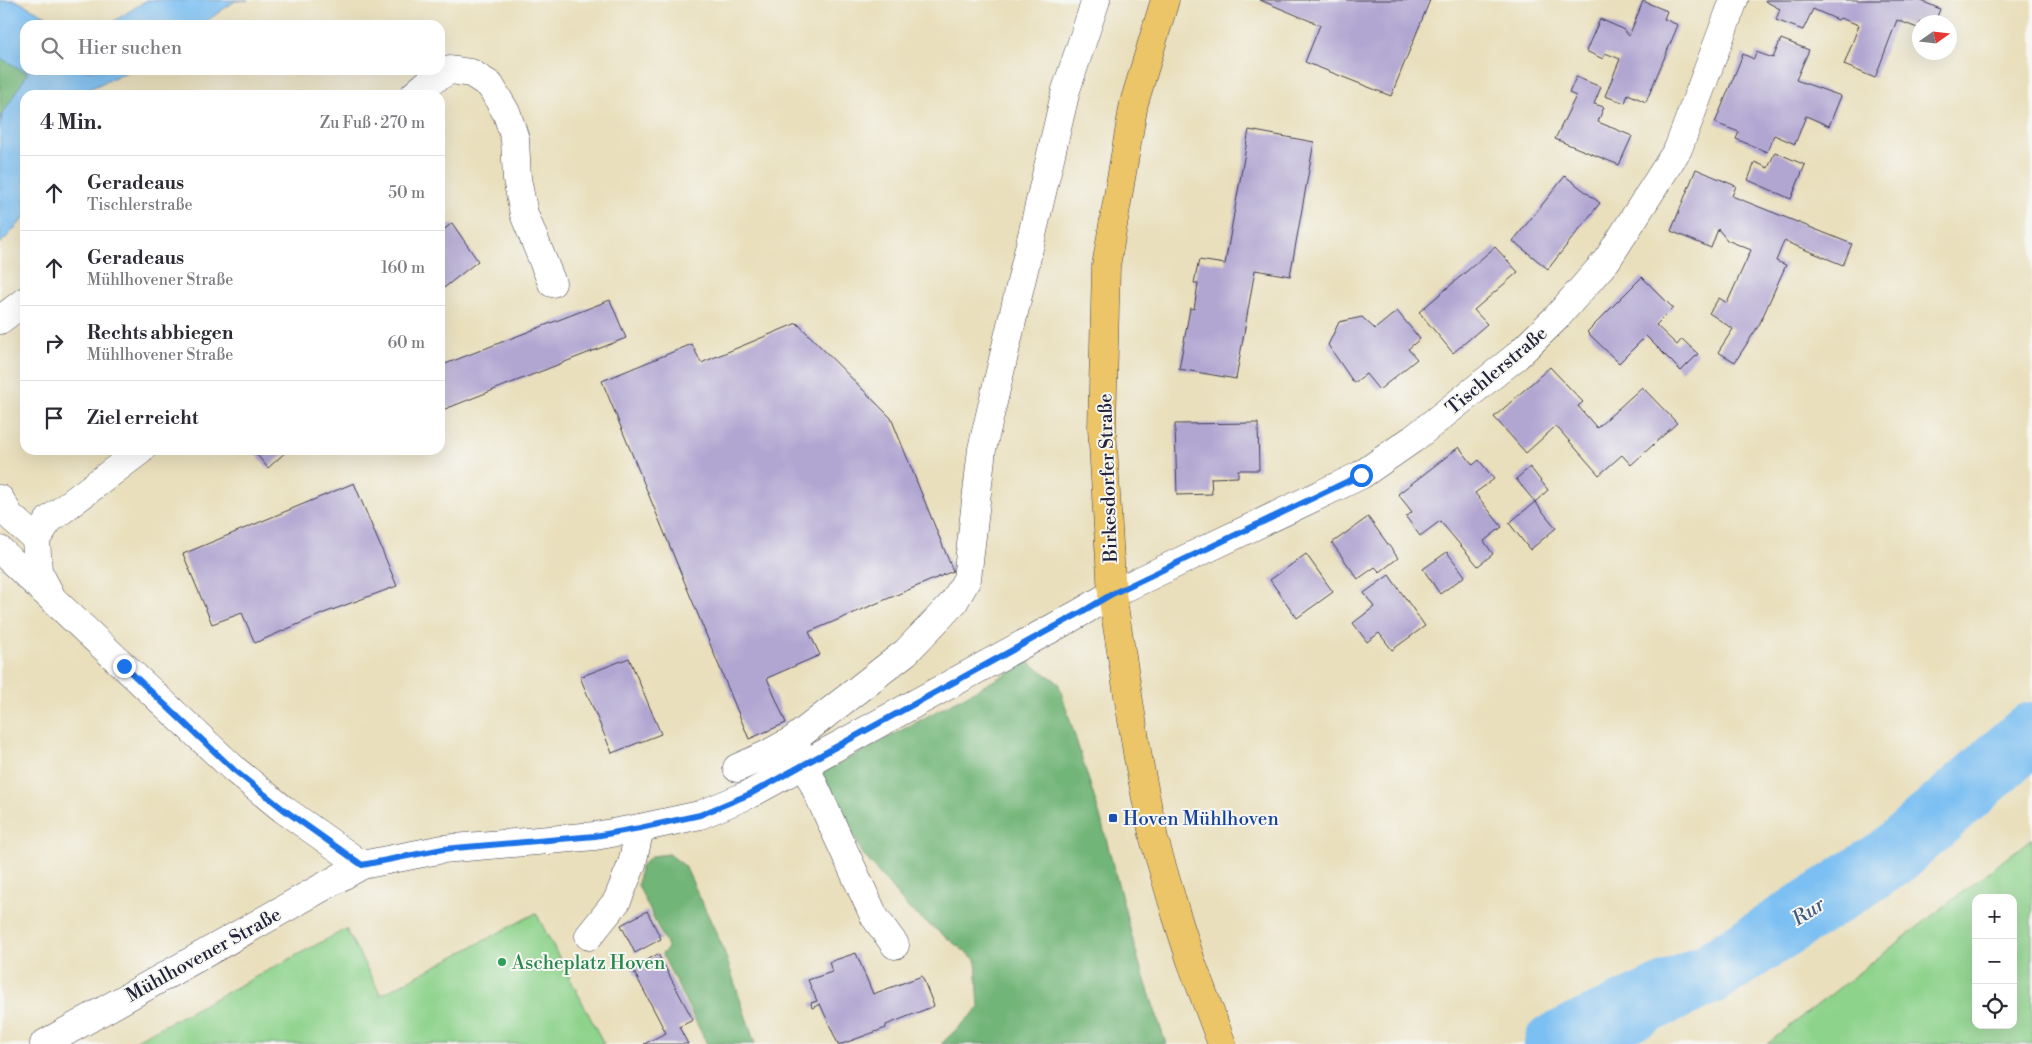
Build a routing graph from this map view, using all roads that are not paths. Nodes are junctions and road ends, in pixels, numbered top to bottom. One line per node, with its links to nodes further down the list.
1 (1096, 0): 16 (street)
2 (1165, 0): 14 (main road, Birkesdorfer Straße)
3 (1734, 0): 14 (street, Tischlerstraße)
4 (445, 73): 7 (street)
5 (441, 75): 6 (street)
6 (420, 90)
7 (552, 283)
8 (20, 305): 9 (street)
9 (0, 320)
10 (134, 455): 12 (street)
11 (0, 499): 12 (street)
12 (36, 539): 15 (street)
13 (0, 550): 15 (street)
14 (1112, 594): 16 (street, Mühlhovener Straße); 23 (main road, Birkesdorfer Straße)
15 (53, 600): 19 (street)
16 (799, 752): 17 (street); 18 (street, Mühlhovener Straße); 21 (street)
17 (737, 768)
18 (640, 828): 19 (street, Mühlhovener Straße); 20 (street)
19 (362, 865): 22 (street, Mühlhovener Straße)
20 (589, 936)
21 (895, 945)
22 (44, 1044)
23 (1222, 1044)

